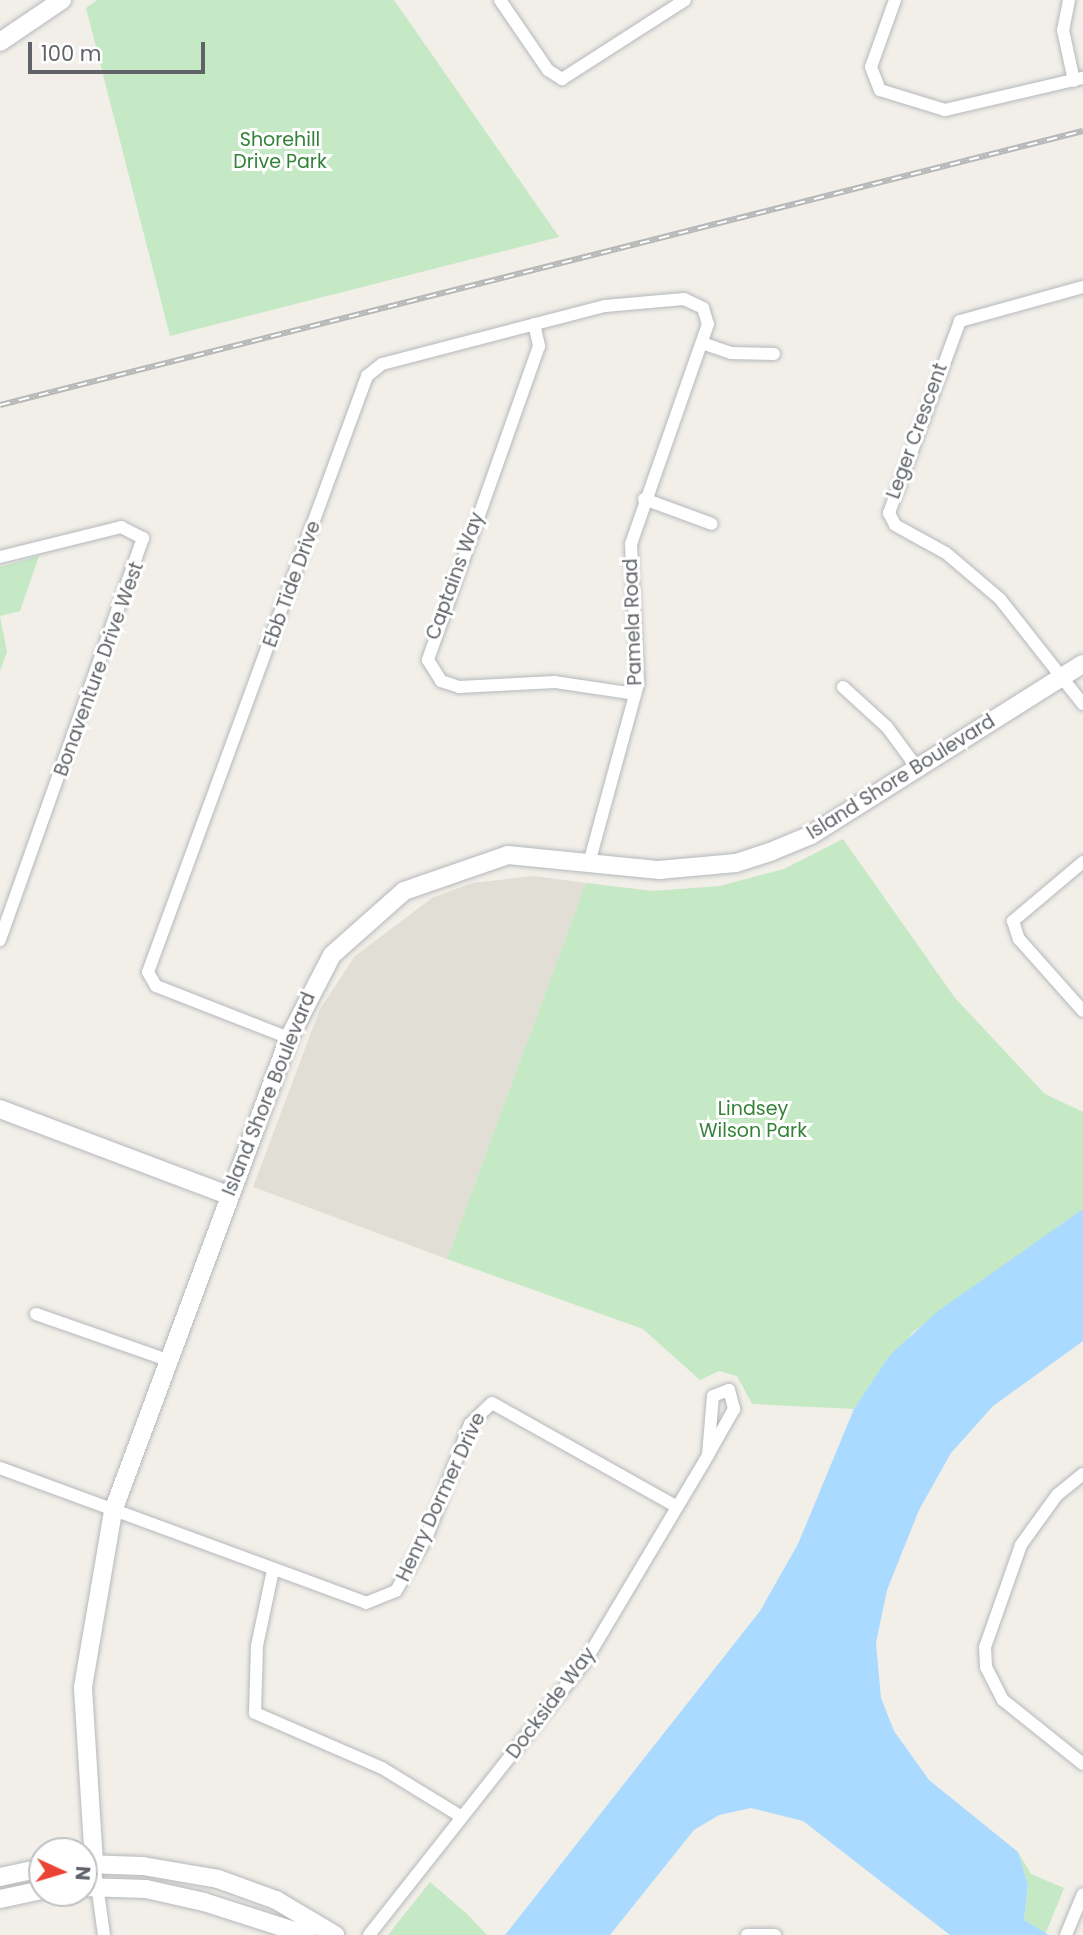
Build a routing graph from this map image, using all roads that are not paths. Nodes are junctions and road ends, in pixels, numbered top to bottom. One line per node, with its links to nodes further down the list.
1 (62, 0): 6 (street)
2 (499, 0): 3 (street)
3 (685, 0)
4 (895, 0): 7 (street)
5 (1069, 0): 7 (street)
6 (0, 42)
7 (1079, 80)
8 (1083, 287): 17 (street, Leger Crescent)
9 (703, 308): 10 (street, Ebb Tide Drive); 11 (street, Pamela Road)
10 (534, 324): 19 (street, Captains Way); 26 (street, Ebb Tide Drive)
11 (702, 343): 12 (street); 13 (street, Pamela Road)
12 (774, 354)
13 (644, 499): 14 (street); 19 (street, Pamela Road)
14 (712, 524)
15 (0, 557): 24 (street, Bonaventure Drive West)
16 (1083, 664): 17 (street, Island Shore Boulevard)
17 (1064, 675): 20 (street); 21 (street, Island Shore Boulevard)
18 (843, 687): 21 (street)
19 (635, 694): 22 (street, Pamela Road)
20 (1083, 704)
21 (918, 769): 22 (street, Island Shore Boulevard)
22 (590, 860): 26 (street, Island Shore Boulevard)
23 (1083, 862): 25 (street)
24 (0, 940)
25 (1083, 1011)
26 (289, 1038): 28 (street, Island Shore Boulevard)
27 (0, 1110): 28 (street)
28 (228, 1195): 30 (street, Island Shore Boulevard)
29 (36, 1314): 30 (street)
30 (167, 1360): 35 (street, Island Shore Boulevard)
31 (708, 1455): 34 (street, Dockside Way)
32 (0, 1468): 35 (street, Henry Dormer Drive)
33 (1083, 1474): 37 (street)
34 (677, 1507): 36 (street, Henry Dormer Drive); 38 (street, Dockside Way)
35 (113, 1511): 36 (street, Henry Dormer Drive); 39 (street, Island Shore Boulevard)
36 (273, 1570): 38 (street)
37 (1083, 1764)
38 (462, 1817): 51 (street, Dockside Way)
39 (88, 1837)
40 (98, 1864): 50 (street)
41 (28, 1871): 42 (street)
42 (0, 1877)
43 (98, 1887): 49 (street)
44 (28, 1893): 46 (street)
45 (1083, 1894): 54 (street)
46 (0, 1899)
47 (96, 1907): 48 (street, Island Shore Boulevard)
48 (104, 1935)
49 (307, 1935)
50 (335, 1935)
51 (369, 1935)
52 (747, 1935): 53 (street)
53 (775, 1935)
54 (1066, 1935)

